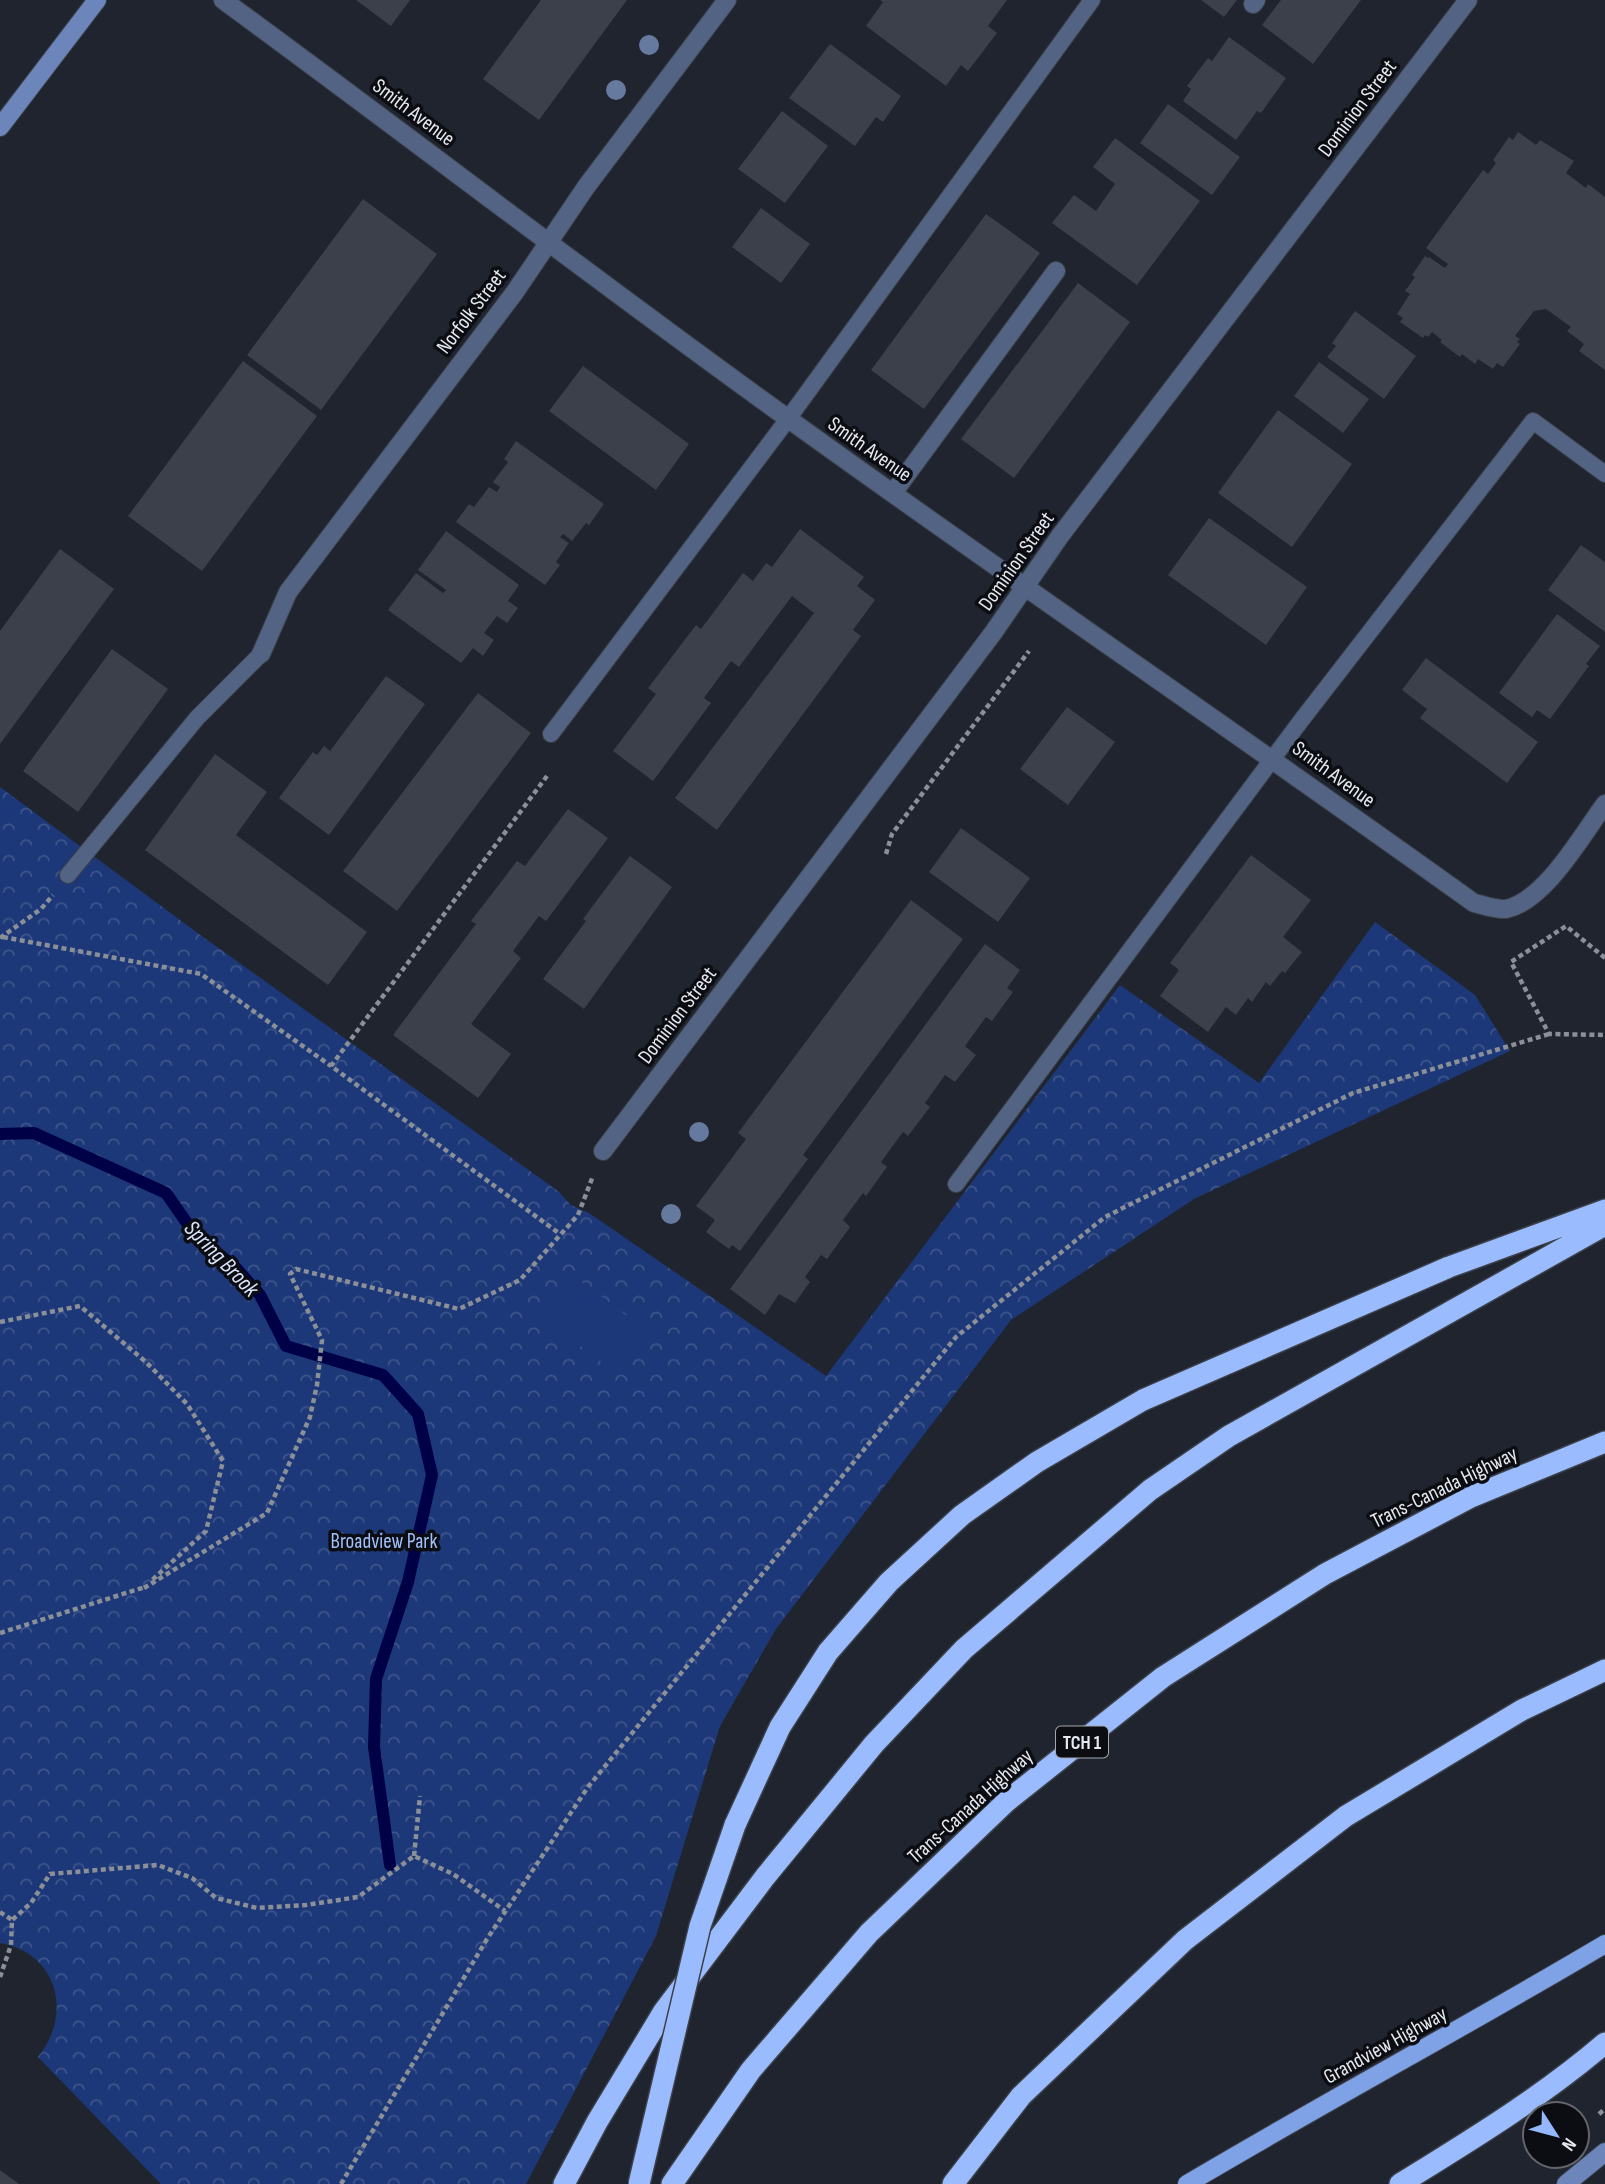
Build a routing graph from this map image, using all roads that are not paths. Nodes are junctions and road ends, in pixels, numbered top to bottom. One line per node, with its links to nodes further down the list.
1 (97, 0): 6 (main road)
2 (223, 0): 7 (street, Smith Avenue)
3 (727, 0): 7 (street, Norfolk Street)
4 (1092, 0): 9 (lane)
5 (1468, 0): 12 (street, Dominion Street)
6 (0, 127)
7 (549, 241): 9 (street, Smith Avenue); 13 (street, Norfolk Street)
8 (1056, 271): 11 (street)
9 (788, 419): 11 (street, Smith Avenue); 14 (lane)
10 (1605, 474): 15 (lane)
11 (893, 493): 12 (street, Smith Avenue)
12 (1026, 588): 15 (street, Smith Avenue); 18 (street, Dominion Street)
13 (261, 654): 17 (lane)
14 (551, 734)
15 (1274, 759): 16 (street, Smith Avenue); 19 (lane)
16 (1605, 804)
17 (68, 875)
18 (603, 1151)
19 (956, 1184)
20 (1605, 1210): 28 (highway, bridge)
21 (1605, 1225): 27 (highway)
22 (1605, 1442): 29 (highway, Trans-Canada Highway / TCH 1)
23 (1605, 1670): 30 (highway)
24 (1605, 1944): 31 (main road, Grandview Highway)
25 (1605, 2043): 32 (highway)
26 (1605, 2152): 33 (main road)
27 (564, 2184)
28 (639, 2184)
29 (672, 2184)
30 (953, 2184)
31 (1187, 2184)
32 (1400, 2184)
33 (1566, 2184)

